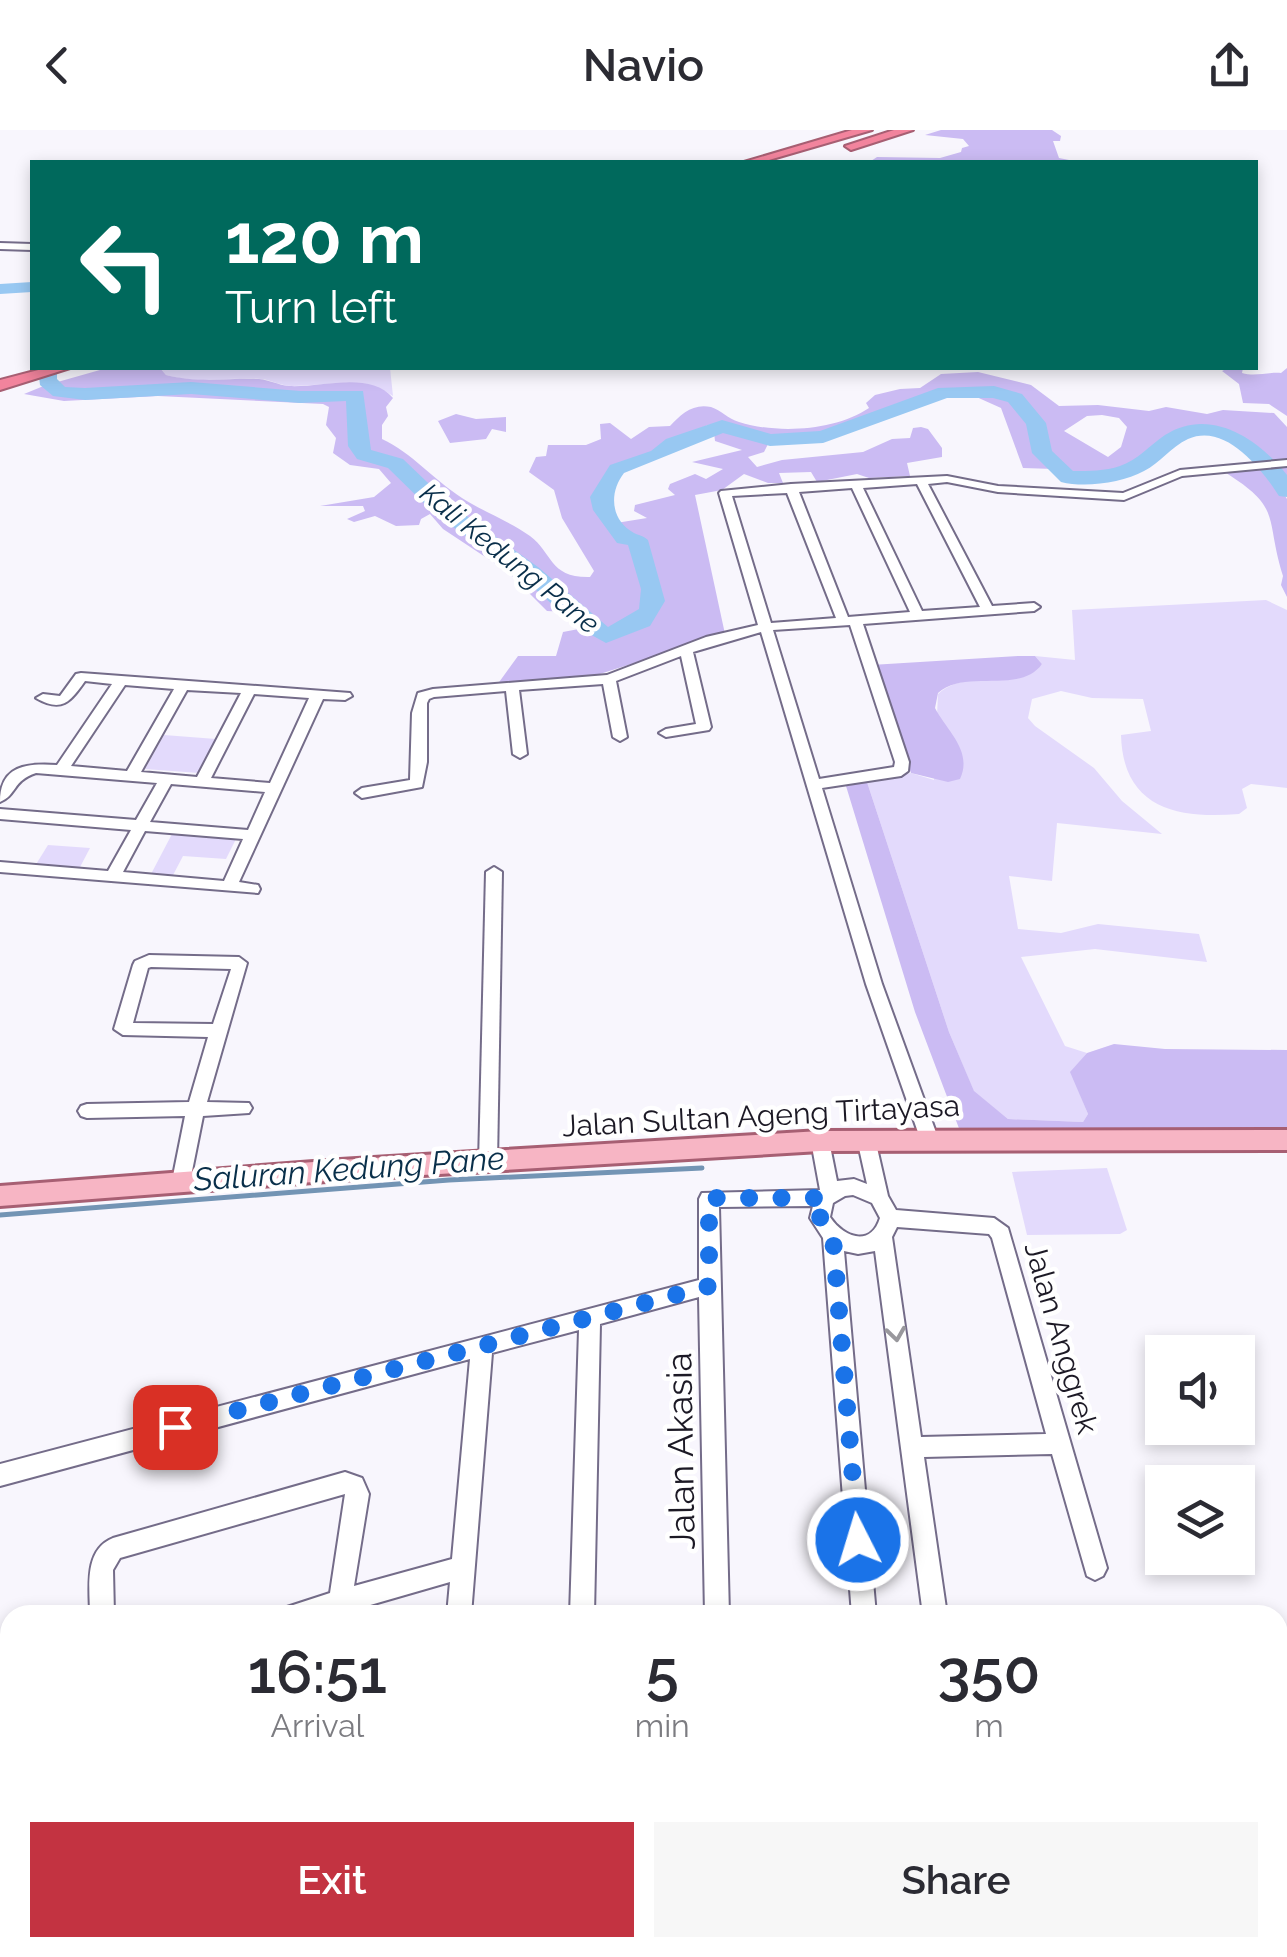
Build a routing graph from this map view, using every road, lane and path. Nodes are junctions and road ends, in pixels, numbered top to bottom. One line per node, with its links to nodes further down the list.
1 (866, 130): 5 (highway)
2 (907, 130): 6 (highway)
3 (1170, 130): 4 (street)
4 (1224, 130)
5 (757, 160)
6 (802, 160)
7 (0, 246): 8 (street)
8 (30, 247)
9 (30, 367): 10 (highway)
10 (0, 369)
11 (30, 370): 12 (highway)
12 (0, 385)
13 (1282, 464): 14 (street)
14 (920, 480): 15 (street); 18 (street)
15 (855, 483): 16 (street); 19 (street)
16 (790, 487): 20 (street); 21 (street)
17 (1034, 607): 18 (street)
18 (988, 610): 19 (street)
19 (918, 616): 20 (street)
20 (849, 620): 21 (street); 38 (street)
21 (765, 627): 22 (street); 38 (street)
22 (686, 651): 23 (street); 31 (street)
23 (609, 679): 26 (street); 32 (street)
24 (120, 681): 25 (street); 30 (street); 34 (street)
25 (184, 685): 27 (street); 35 (street)
26 (512, 687): 33 (street); 40 (street)
27 (249, 690): 28 (street); 37 (street)
28 (318, 694): 29 (street); 39 (street)
29 (345, 696)
30 (43, 698)
31 (666, 733)
32 (620, 737)
33 (520, 754)
34 (61, 770): 35 (street); 41 (street)
35 (132, 776): 36 (street)
36 (166, 779): 37 (street); 43 (street)
37 (202, 782): 39 (street)
38 (812, 785): 54 (street)
39 (274, 788): 44 (street)
40 (362, 793)
41 (0, 798)
42 (0, 814): 43 (street)
43 (140, 825): 44 (street); 47 (street)
44 (250, 835): 48 (street)
45 (0, 868): 47 (street)
46 (494, 872): 58 (street)
47 (113, 877): 48 (street)
48 (229, 887): 49 (street)
49 (252, 889)
50 (220, 1031): 50 (street); 52 (street)
51 (242, 1108): 52 (street)
52 (195, 1109): 53 (street); 59 (street)
53 (87, 1111)
54 (930, 1138): 55 (main road, Jalan Sultan Ageng Tirtayasa); 56 (main road, Jalan Sultan Ageng Tirtayasa)
55 (1287, 1140)
56 (868, 1144): 57 (main road, Jalan Sultan Ageng Tirtayasa); 62 (street)
57 (820, 1145): 58 (main road, Jalan Sultan Ageng Tirtayasa); 60 (street)
58 (488, 1162): 59 (main road, Jalan Sultan Ageng Tirtayasa)
59 (181, 1182): 61 (main road, Jalan Sultan Ageng Tirtayasa)
60 (828, 1188): 62 (street); 64 (street); 65 (street, Jalan Akasia)
61 (0, 1196)
62 (879, 1197): 63 (street)
63 (886, 1228): 64 (street); 68 (street, Jalan Anggrek); 69 (street, one-way to 69)
64 (833, 1238): 79 (street)
65 (709, 1286): 66 (street); 78 (street, Jalan Akasia)
66 (590, 1317): 67 (street); 77 (street)
67 (482, 1345): 70 (street); 71 (street)
68 (1060, 1444): 69 (street); 72 (street, Jalan Anggrek)
69 (912, 1446): 80 (street)
70 (0, 1474)
71 (464, 1567): 75 (street); 76 (street)
72 (1094, 1568)
73 (102, 1605): 74 (street)
74 (342, 1605)
75 (353, 1605)
76 (459, 1605)
77 (582, 1605)
78 (718, 1605)
79 (863, 1605)
80 (935, 1605)

